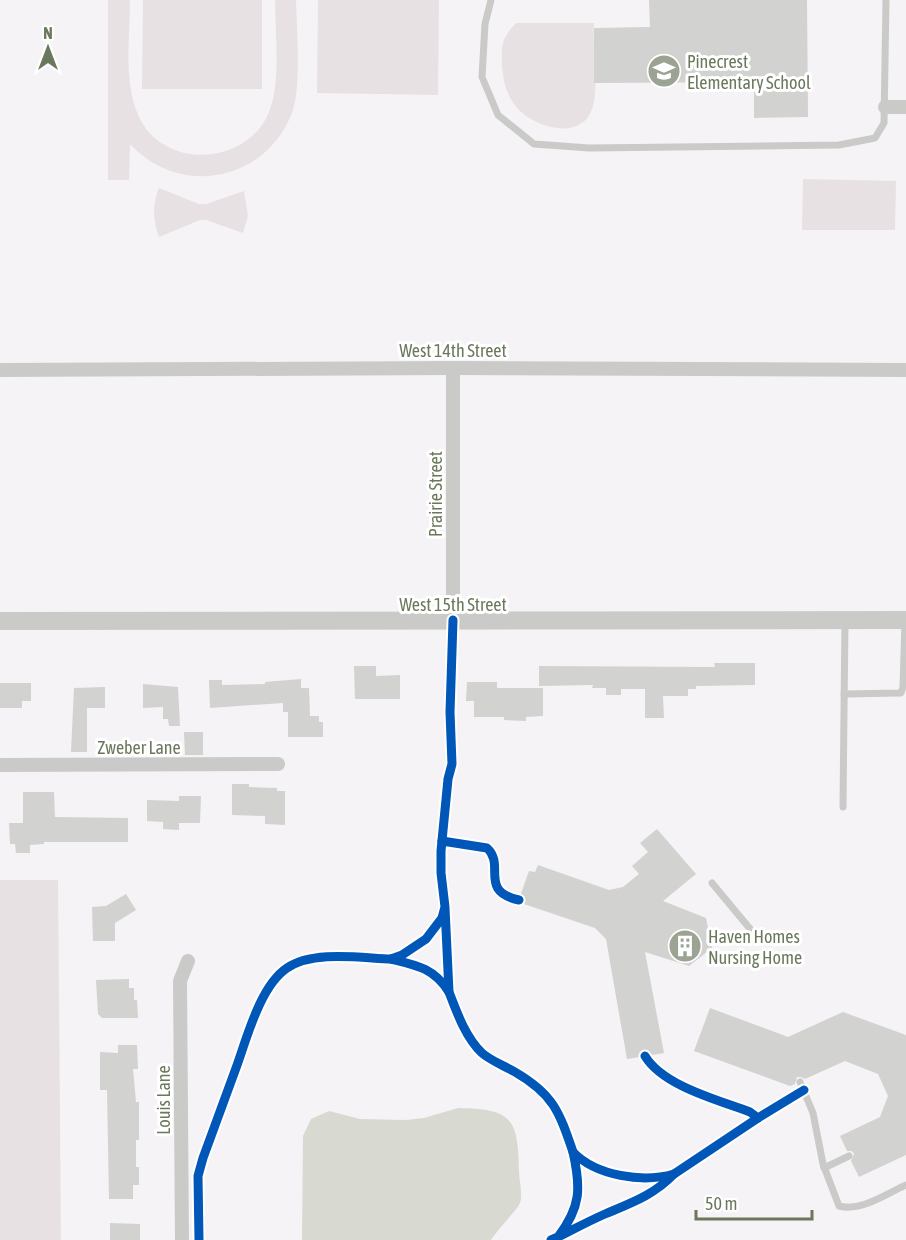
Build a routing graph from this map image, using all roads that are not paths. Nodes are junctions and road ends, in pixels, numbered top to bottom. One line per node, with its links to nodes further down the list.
1 (491, 0): 3 (lane)
2 (886, 0): 3 (lane)
3 (885, 107): 4 (street)
4 (906, 107)
5 (453, 368): 6 (street, West 14th Street); 7 (street, West 14th Street); 8 (street, Prairie Street)
6 (0, 370)
7 (906, 370)
8 (453, 620): 9 (street, West 15th Street); 11 (street, West 15th Street)
9 (845, 620): 10 (street, West 15th Street); 12 (lane)
10 (905, 620): 12 (lane)
11 (0, 621)
12 (844, 694): 15 (lane)
13 (278, 764): 14 (street, Zweber Lane)
14 (0, 765)
15 (843, 807)
16 (712, 883): 17 (lane)
17 (756, 936)
18 (188, 961): 23 (street, Louis Lane)
19 (800, 1082): 21 (lane)
20 (849, 1156): 21 (lane)
21 (824, 1168): 22 (lane)
22 (906, 1185)
23 (182, 1240)

